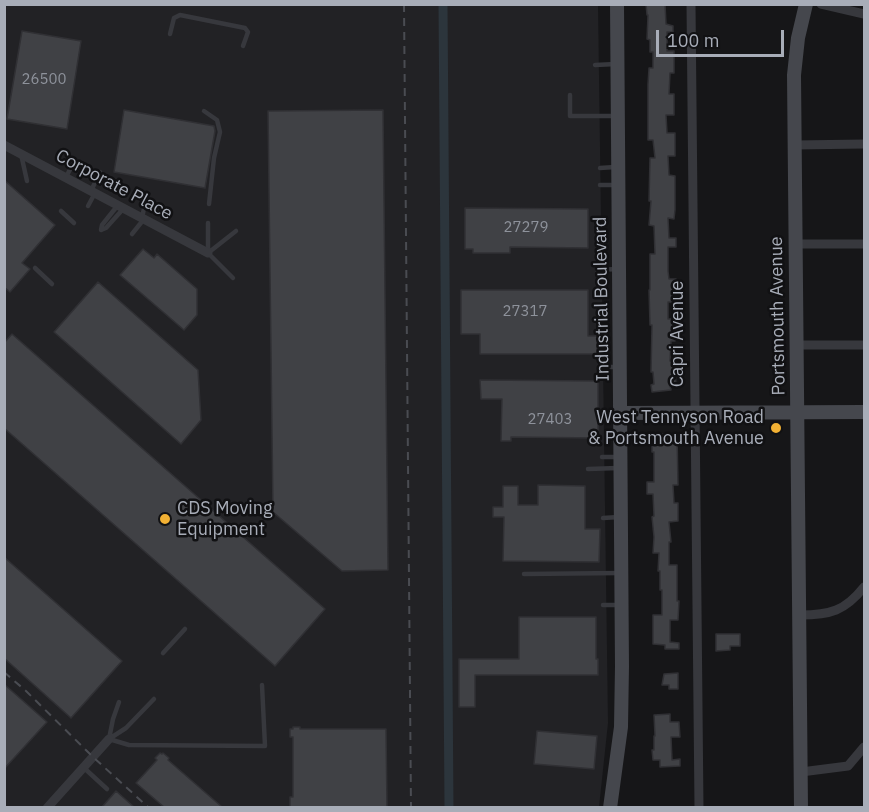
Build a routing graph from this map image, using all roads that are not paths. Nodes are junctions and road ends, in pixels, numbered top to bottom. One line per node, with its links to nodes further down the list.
1 (616, 4): 8 (main road, Industrial Boulevard)
2 (692, 4): 50 (street, Capri Avenue)
3 (806, 4): 15 (main road, Portsmouth Avenue)
4 (821, 4): 5 (street)
5 (864, 14)
6 (170, 34): 7 (lane)
7 (243, 46)
8 (617, 64): 9 (lane); 12 (main road, Industrial Boulevard)
9 (595, 65)
10 (570, 95): 12 (lane)
11 (204, 111): 27 (lane)
12 (617, 116): 18 (main road, Industrial Boulevard)
13 (864, 144): 15 (street)
14 (4, 145): 16 (street, Corporate Place)
15 (795, 145): 36 (main road, Portsmouth Avenue)
16 (21, 154): 21 (street, Corporate Place); 22 (lane)
17 (75, 160): 21 (lane)
18 (618, 167): 19 (lane); 24 (main road, Industrial Boulevard)
19 (600, 168)
20 (100, 172): 25 (lane)
21 (66, 177): 25 (street, Corporate Place)
22 (27, 181)
23 (600, 185): 24 (lane)
24 (618, 185): 40 (main road, Industrial Boulevard)
25 (93, 192): 28 (lane); 29 (street, Corporate Place)
26 (147, 194): 31 (lane)
27 (209, 204)
28 (88, 206)
29 (121, 207): 29 (lane); 31 (street, Corporate Place)
30 (61, 211): 32 (lane)
31 (143, 219): 35 (lane); 38 (street, Corporate Place)
32 (74, 223)
33 (208, 223): 38 (lane)
34 (236, 231): 38 (lane)
35 (132, 234)
36 (795, 244): 37 (street); 44 (main road, Portsmouth Avenue)
37 (864, 244)
38 (208, 253): 42 (lane)
39 (35, 268): 43 (lane)
40 (619, 269): 41 (lane); 47 (main road, Industrial Boulevard)
41 (597, 270)
42 (233, 278)
43 (52, 284)
44 (797, 345): 45 (street); 51 (main road, Portsmouth Avenue)
45 (864, 345)
46 (602, 367): 47 (lane)
47 (620, 367): 49 (main road, Industrial Boulevard)
48 (864, 412): 51 (main road)
49 (621, 413): 50 (main road); 53 (main road, Industrial Boulevard)
50 (695, 413): 51 (main road); 75 (street, Capri Avenue)
51 (797, 413): 62 (main road, Portsmouth Avenue)
52 (602, 457): 53 (lane)
53 (621, 462): 54 (lane); 55 (main road, Industrial Boulevard)
54 (588, 469)
55 (621, 517): 56 (lane); 57 (main road, Industrial Boulevard)
56 (603, 518)
57 (621, 573): 58 (lane); 61 (main road, Industrial Boulevard)
58 (524, 574)
59 (864, 587): 62 (street)
60 (603, 605): 61 (lane)
61 (622, 605): 74 (main road, Industrial Boulevard)
62 (800, 615): 71 (main road, Portsmouth Avenue)
63 (185, 629): 64 (lane)
64 (164, 653)
65 (262, 685): 68 (lane)
66 (154, 699): 68 (lane)
67 (119, 702): 68 (lane)
68 (109, 739): 70 (street)
69 (864, 747): 71 (street)
70 (83, 767): 72 (lane); 73 (street)
71 (801, 772): 76 (main road, Portsmouth Avenue)
72 (107, 789)
73 (47, 807)
74 (609, 807)
75 (699, 807)
76 (801, 807)

